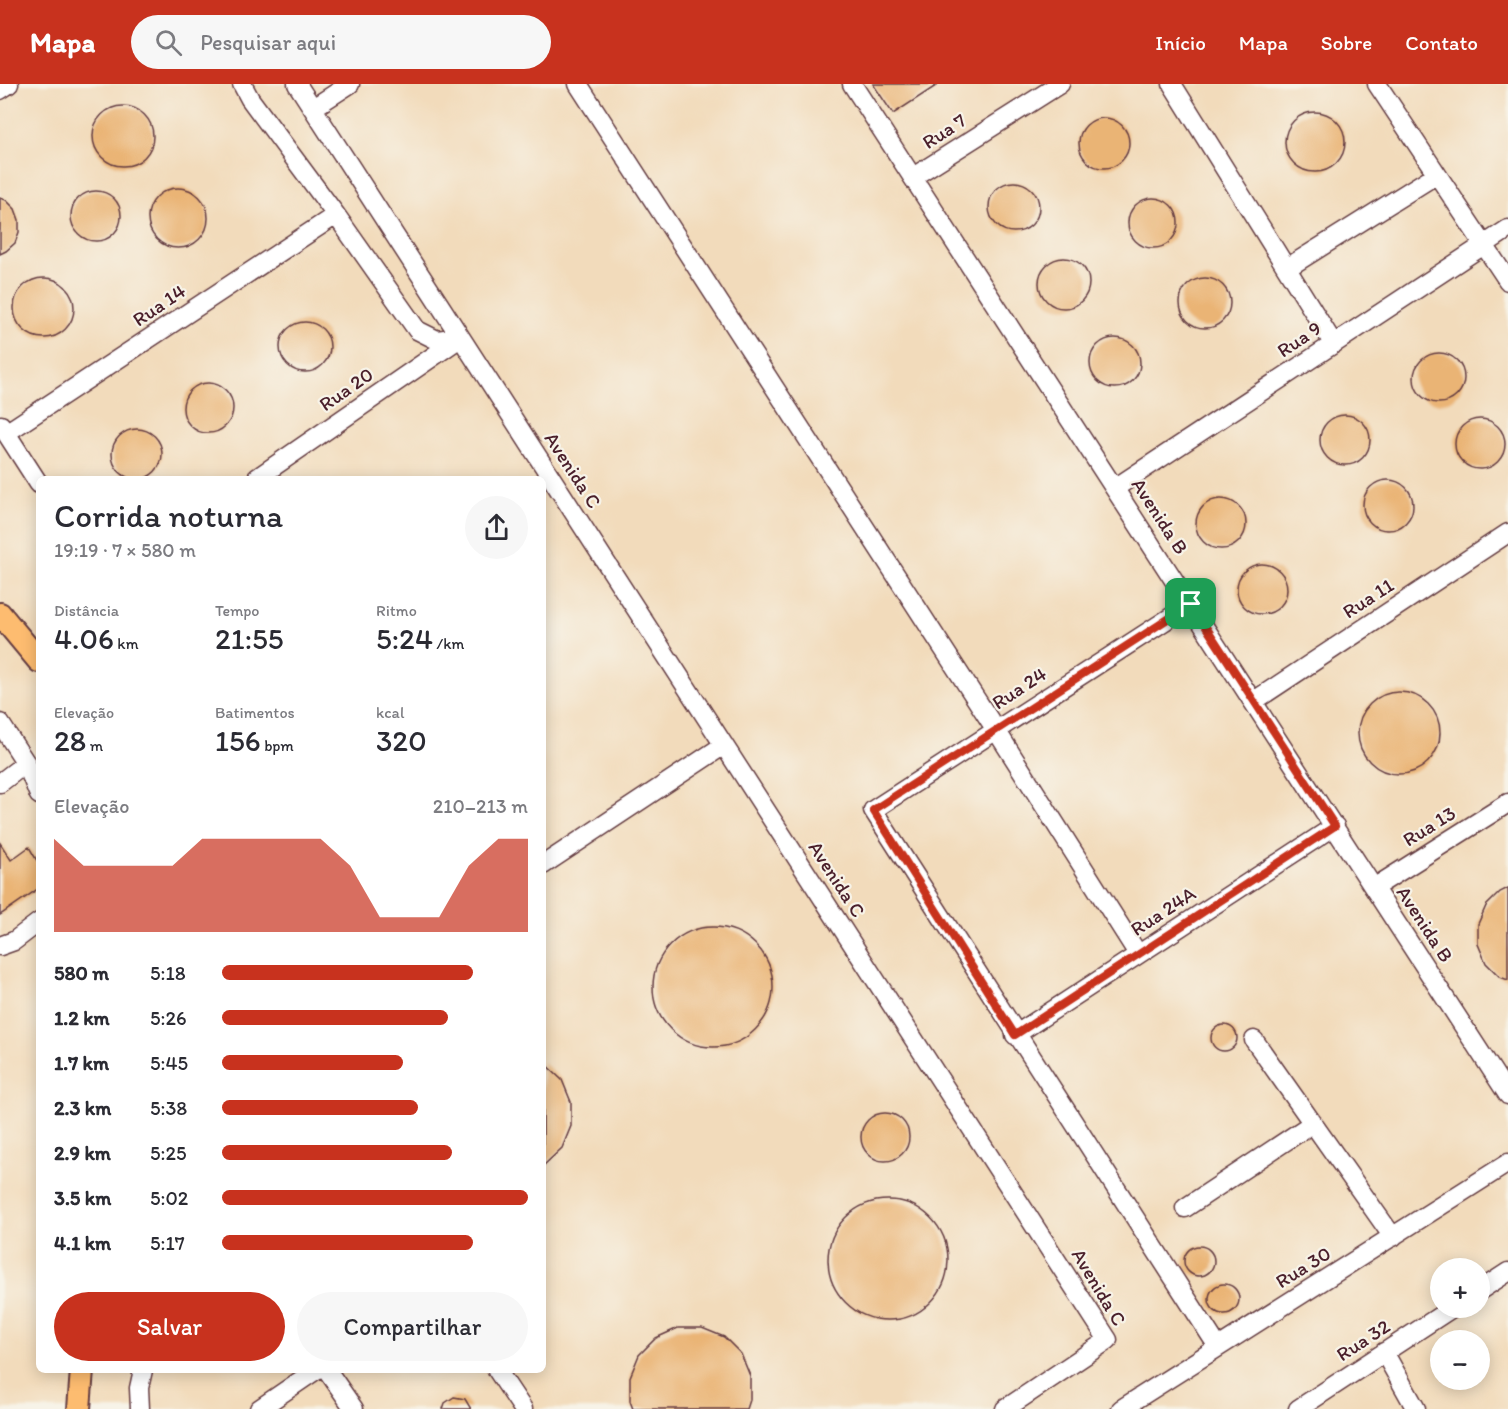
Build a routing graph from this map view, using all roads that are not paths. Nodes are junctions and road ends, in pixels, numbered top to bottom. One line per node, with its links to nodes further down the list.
1 (9, 84): 10 (lane)
2 (242, 84): 14 (lane)
3 (297, 84): 11 (lane, Avenida C)
4 (350, 84): 11 (lane)
5 (578, 84): 31 (lane)
6 (852, 84): 13 (lane, Avenida B)
7 (1060, 84): 13 (lane, Rua 7)
8 (1172, 84): 17 (lane)
9 (1377, 84): 12 (lane)
10 (0, 90)
11 (312, 108): 19 (lane, Avenida C)
12 (1437, 174): 16 (lane); 17 (lane)
13 (913, 177): 24 (lane, Avenida B)
14 (336, 214): 19 (lane); 21 (lane, Rua 14)
15 (1508, 229): 16 (lane, Rua 9)
16 (1484, 245): 18 (lane); 20 (lane, Rua 9)
17 (1287, 268): 20 (lane)
18 (1508, 281)
19 (460, 337): 22 (lane, Rua 20); 32 (lane, Avenida C)
20 (1333, 343): 24 (lane, Rua 9)
21 (3, 428): 23 (lane)
22 (260, 476)
23 (36, 479)
24 (1115, 488): 26 (lane, Avenida B)
25 (1508, 533): 29 (lane, Rua 11)
26 (1191, 604): 29 (lane, Avenida B); 31 (lane, Rua 24)
27 (0, 614): 28 (main road)
28 (36, 657)
29 (1254, 701): 37 (lane, Avenida B)
30 (0, 723): 33 (lane)
31 (996, 730): 42 (lane); 43 (lane, Rua 24)
32 (724, 745): 38 (lane); 65 (lane, Avenida C)
33 (26, 763): 34 (lane); 35 (lane)
34 (0, 783)
35 (36, 788)
36 (1508, 803): 39 (lane, Rua 13)
37 (1335, 826): 39 (lane, Avenida B); 42 (lane, Rua 24A)
38 (546, 863)
39 (1375, 887): 45 (lane, Avenida B)
40 (36, 924): 41 (lane)
41 (0, 946)
42 (1138, 954): 43 (lane, Rua 24A)
43 (1015, 1035): 53 (lane)
44 (1254, 1040): 46 (lane)
45 (1508, 1095)
46 (1313, 1123): 48 (lane); 49 (lane)
47 (1508, 1164): 49 (lane, Rua 30)
48 (1185, 1208)
49 (1393, 1237): 53 (lane, Rua 30)
50 (1508, 1272): 51 (lane)
51 (1490, 1284)
52 (1437, 1318): 54 (lane, Rua 32)
53 (1218, 1347): 66 (lane, Rua 30)
54 (1384, 1352): 67 (lane, Rua 32); 68 (lane)
55 (82, 1373): 60 (main road)
56 (142, 1373): 61 (lane)
57 (312, 1373): 62 (lane)
58 (329, 1373): 63 (lane)
59 (499, 1373): 64 (lane)
60 (79, 1409)
61 (140, 1409)
62 (259, 1409)
63 (354, 1409)
64 (523, 1409)
65 (1005, 1409)
66 (1121, 1409)
67 (1298, 1409)
68 (1416, 1409)

